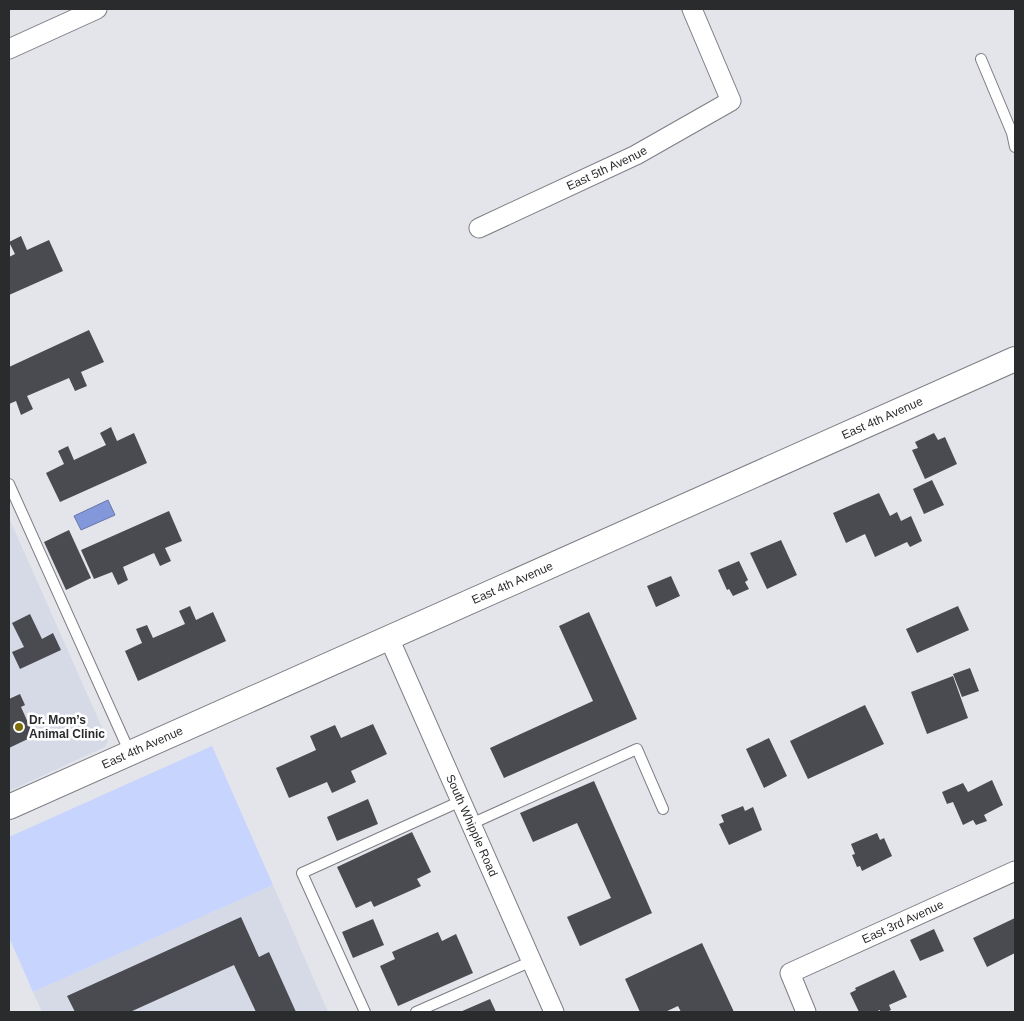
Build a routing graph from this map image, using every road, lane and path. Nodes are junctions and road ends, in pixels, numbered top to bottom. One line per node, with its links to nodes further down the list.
1 (97, 9): 3 (street)
2 (692, 9): 6 (street, East 5th Avenue)
3 (9, 49)
4 (981, 59): 5 (lane)
5 (1015, 147)
6 (479, 228)
7 (1015, 359): 9 (street, East 4th Avenue)
8 (9, 484): 10 (lane)
9 (389, 638): 10 (street, East 4th Avenue); 11 (street, South Whipple Road)
10 (130, 753): 12 (street, East 4th Avenue)
11 (461, 801): 14 (street, South Whipple Road); 17 (lane)
12 (9, 807)
13 (663, 809): 14 (lane)
14 (471, 824): 16 (street, South Whipple Road)
15 (1015, 871): 20 (street, East 3rd Avenue)
16 (532, 961): 18 (lane); 19 (street, South Whipple Road)
17 (365, 1012)
18 (416, 1012)
19 (554, 1012)
20 (806, 1012)

